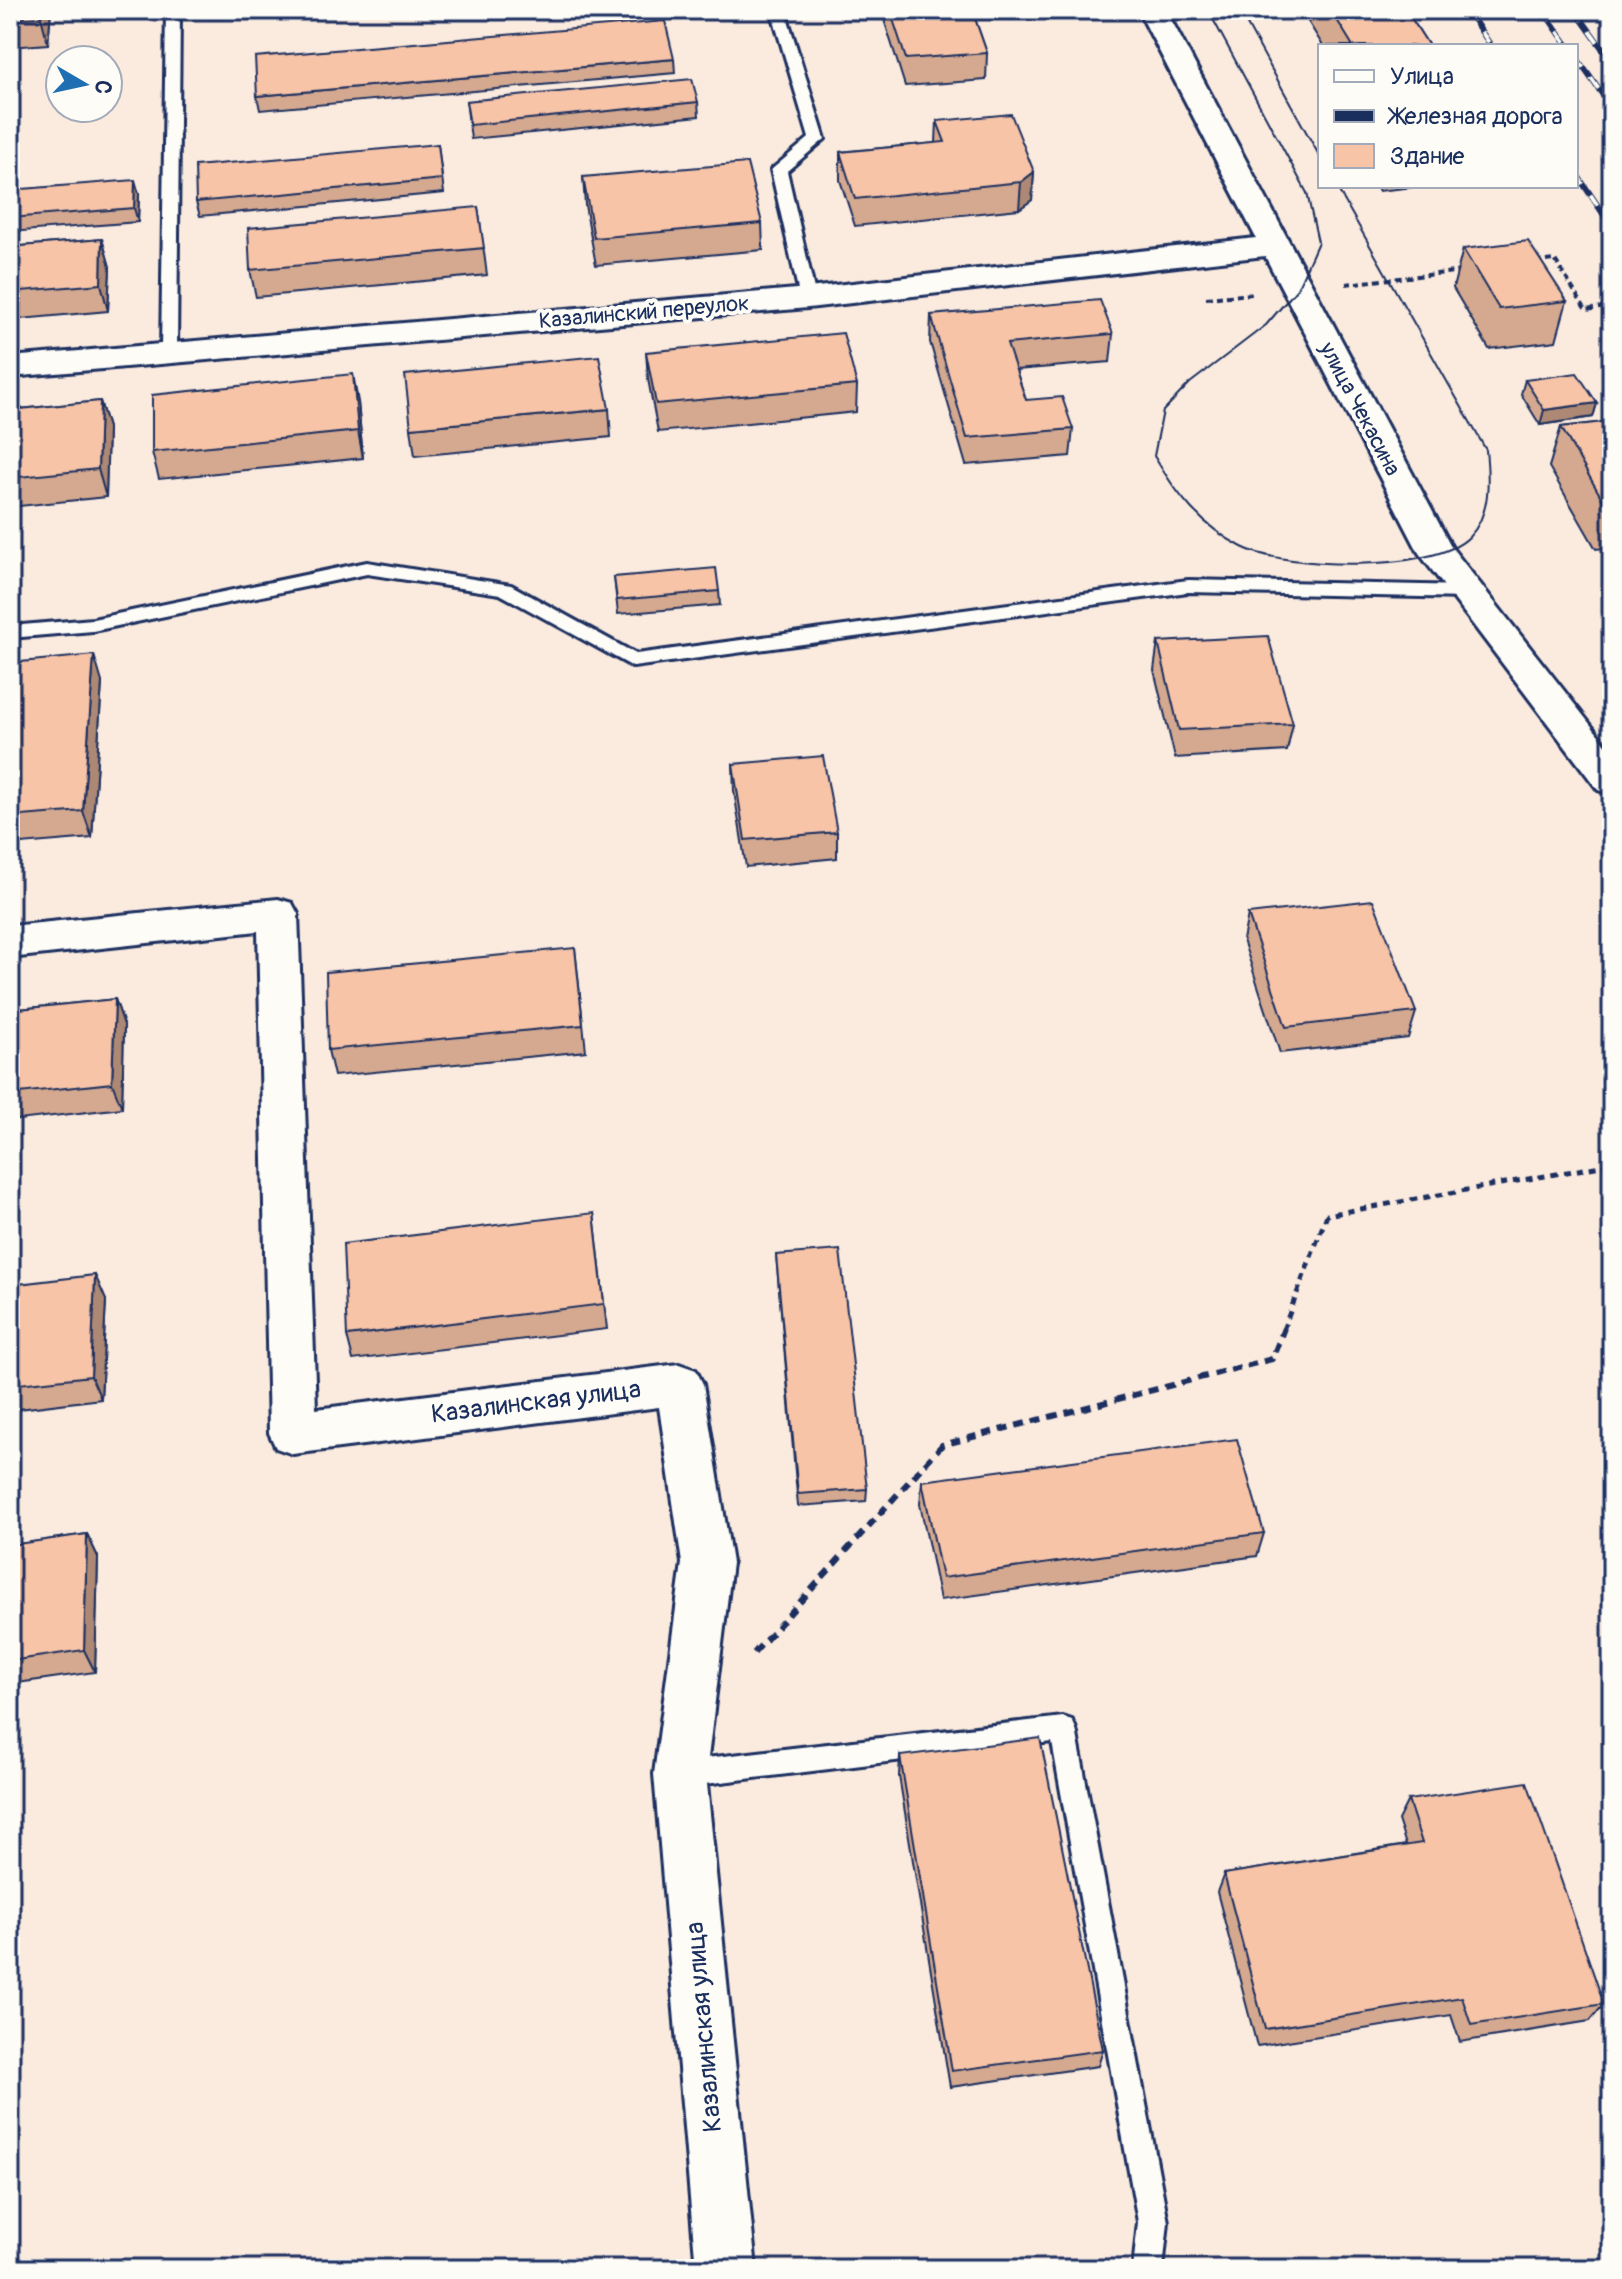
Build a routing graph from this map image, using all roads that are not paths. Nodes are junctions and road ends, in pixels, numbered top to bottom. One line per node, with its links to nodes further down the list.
1 (173, 10): 6 (lane)
2 (778, 10): 5 (lane)
3 (1152, 10): 4 (street, улица Чекасина)
4 (1277, 245): 5 (street, Казалинский переулок); 8 (street, улица Чекасина)
5 (808, 298): 6 (street, Казалинский переулок)
6 (169, 351): 7 (street, Казалинский переулок)
7 (10, 367)
8 (1467, 592): 9 (lane); 10 (street, улица Чекасина)
9 (10, 632)
10 (1612, 780)
11 (10, 942): 12 (street, Казалинская улица)
12 (680, 1774): 13 (street, Казалинская улица); 14 (lane)
13 (726, 2269)
14 (1148, 2269)

